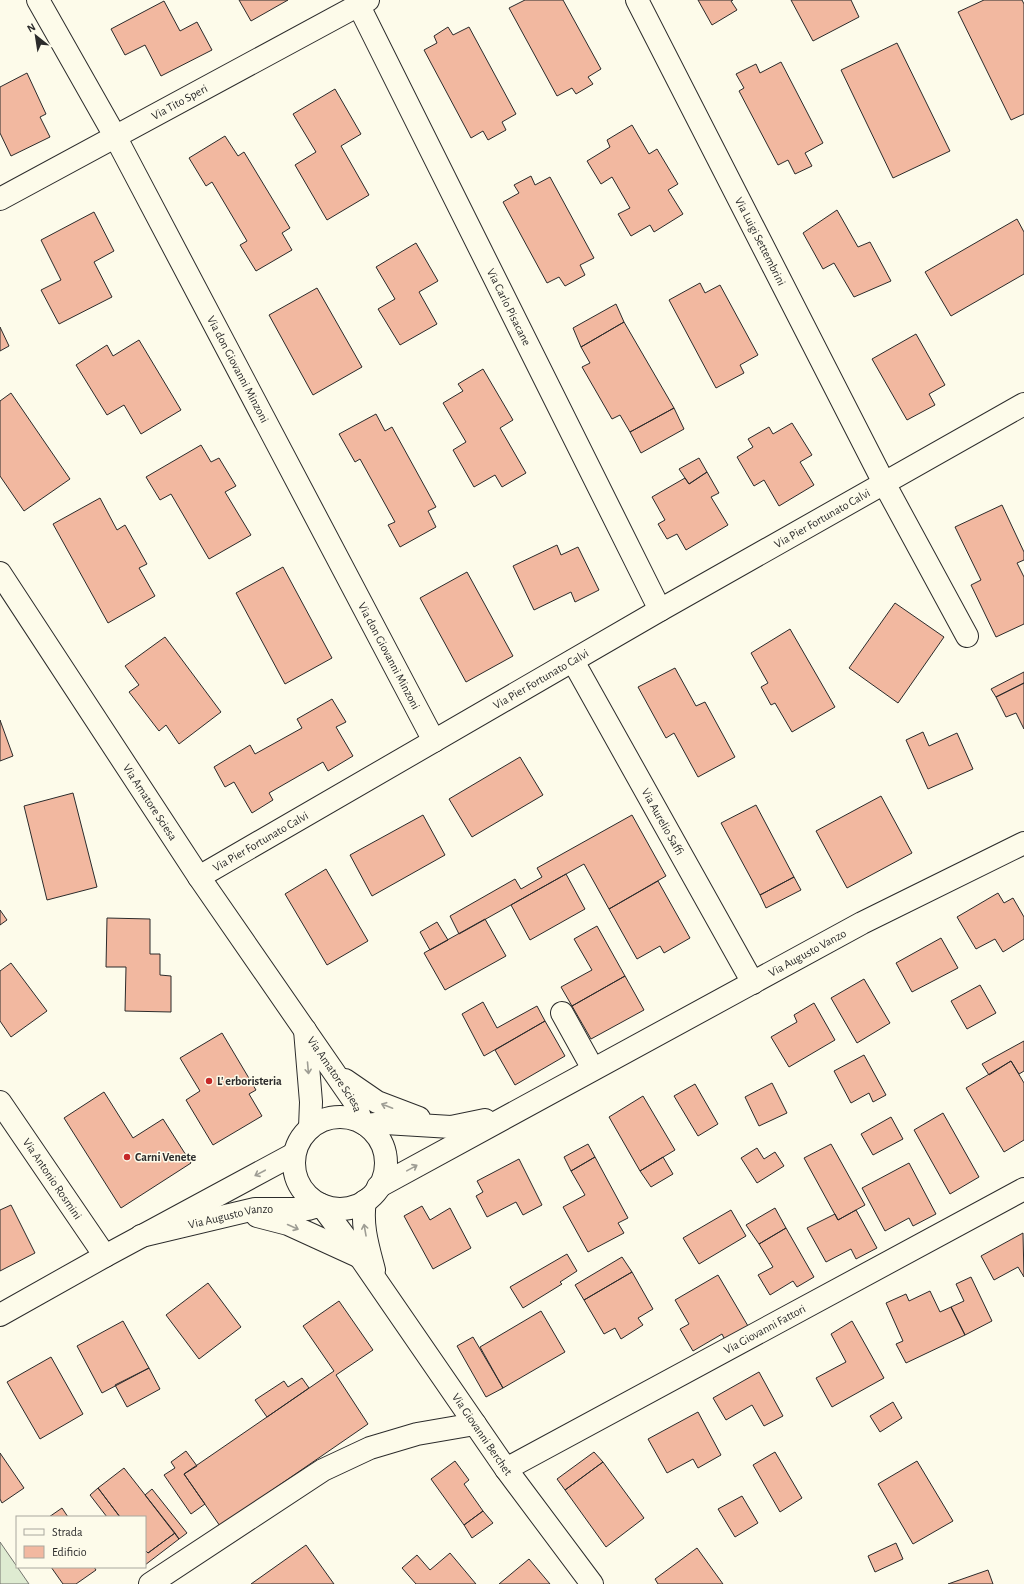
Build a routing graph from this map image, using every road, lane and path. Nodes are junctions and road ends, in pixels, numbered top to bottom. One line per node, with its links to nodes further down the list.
1 (38, 0): 4 (street, Via don Giovanni Minzoni)
2 (637, 0): 7 (street, Via Luigi Settembrini)
3 (361, 2): 4 (street, Via Tito Speri); 9 (street, Via Carlo Pisacane)
4 (115, 136): 5 (street, Via Tito Speri); 12 (street, Via don Giovanni Minzoni)
5 (0, 199)
6 (1024, 404): 7 (street, Via Pier Fortunato Calvi)
7 (884, 483): 9 (street, Via Pier Fortunato Calvi); 10 (street, Via Pier Fortunato Calvi)
8 (0, 573): 14 (street, Via Amatore Sciesa)
9 (660, 610): 11 (street, Via Pier Fortunato Calvi)
10 (968, 636)
11 (573, 661): 12 (street, Via Pier Fortunato Calvi); 15 (street, Via Aurelio Saffi)
12 (434, 741): 14 (street, Via Pier Fortunato Calvi)
13 (1024, 844): 15 (street, Via Augusto Vanzo)
14 (199, 877): 17 (street, Via Amatore Sciesa)
15 (753, 983): 19 (street, Via Augusto Vanzo)
16 (562, 1013): 19 (street)
17 (305, 1029): 18 (street, Via Amatore Sciesa); 24 (street, Via Amatore Sciesa, one-way to 24)
18 (332, 1069): 22 (street, Via Amatore Sciesa); 23 (street, one-way to 18)
19 (593, 1069): 21 (street, Via Augusto Vanzo)
20 (0, 1102): 31 (street, Via Antonio Rosmini)
21 (506, 1116): 23 (street, Via Augusto Vanzo); 27 (street, Via Augusto Vanzo, one-way to 21)
22 (364, 1123): 23 (street, Via Augusto Vanzo); 24 (street, Via Augusto Vanzo); 27 (street)
23 (451, 1127)
24 (310, 1128): 25 (street, Via Augusto Vanzo)
25 (294, 1154): 28 (street, Via Augusto Vanzo); 30 (street, Via Augusto Vanzo, one-way to 30)
26 (1024, 1189): 36 (street, Via Giovanni Fattori)
27 (371, 1194): 28 (street, Via Augusto Vanzo); 33 (street, Via Giovanni Berchet, one-way to 27)
28 (321, 1205): 29 (street, Via Augusto Vanzo); 32 (street, Via Giovanni Berchet)
29 (242, 1212): 30 (street, Via Augusto Vanzo); 32 (street, one-way to 32)
30 (141, 1236): 31 (street, Via Augusto Vanzo)
31 (105, 1256): 34 (street, Via Augusto Vanzo)
32 (360, 1257): 33 (street, Via Giovanni Berchet)
33 (376, 1281): 35 (street, Via Giovanni Berchet)
34 (0, 1314)
35 (474, 1424): 36 (street, Via Giovanni Berchet); 37 (street)
36 (506, 1469): 38 (street, Via Giovanni Berchet)
37 (150, 1584)
38 (592, 1584)

